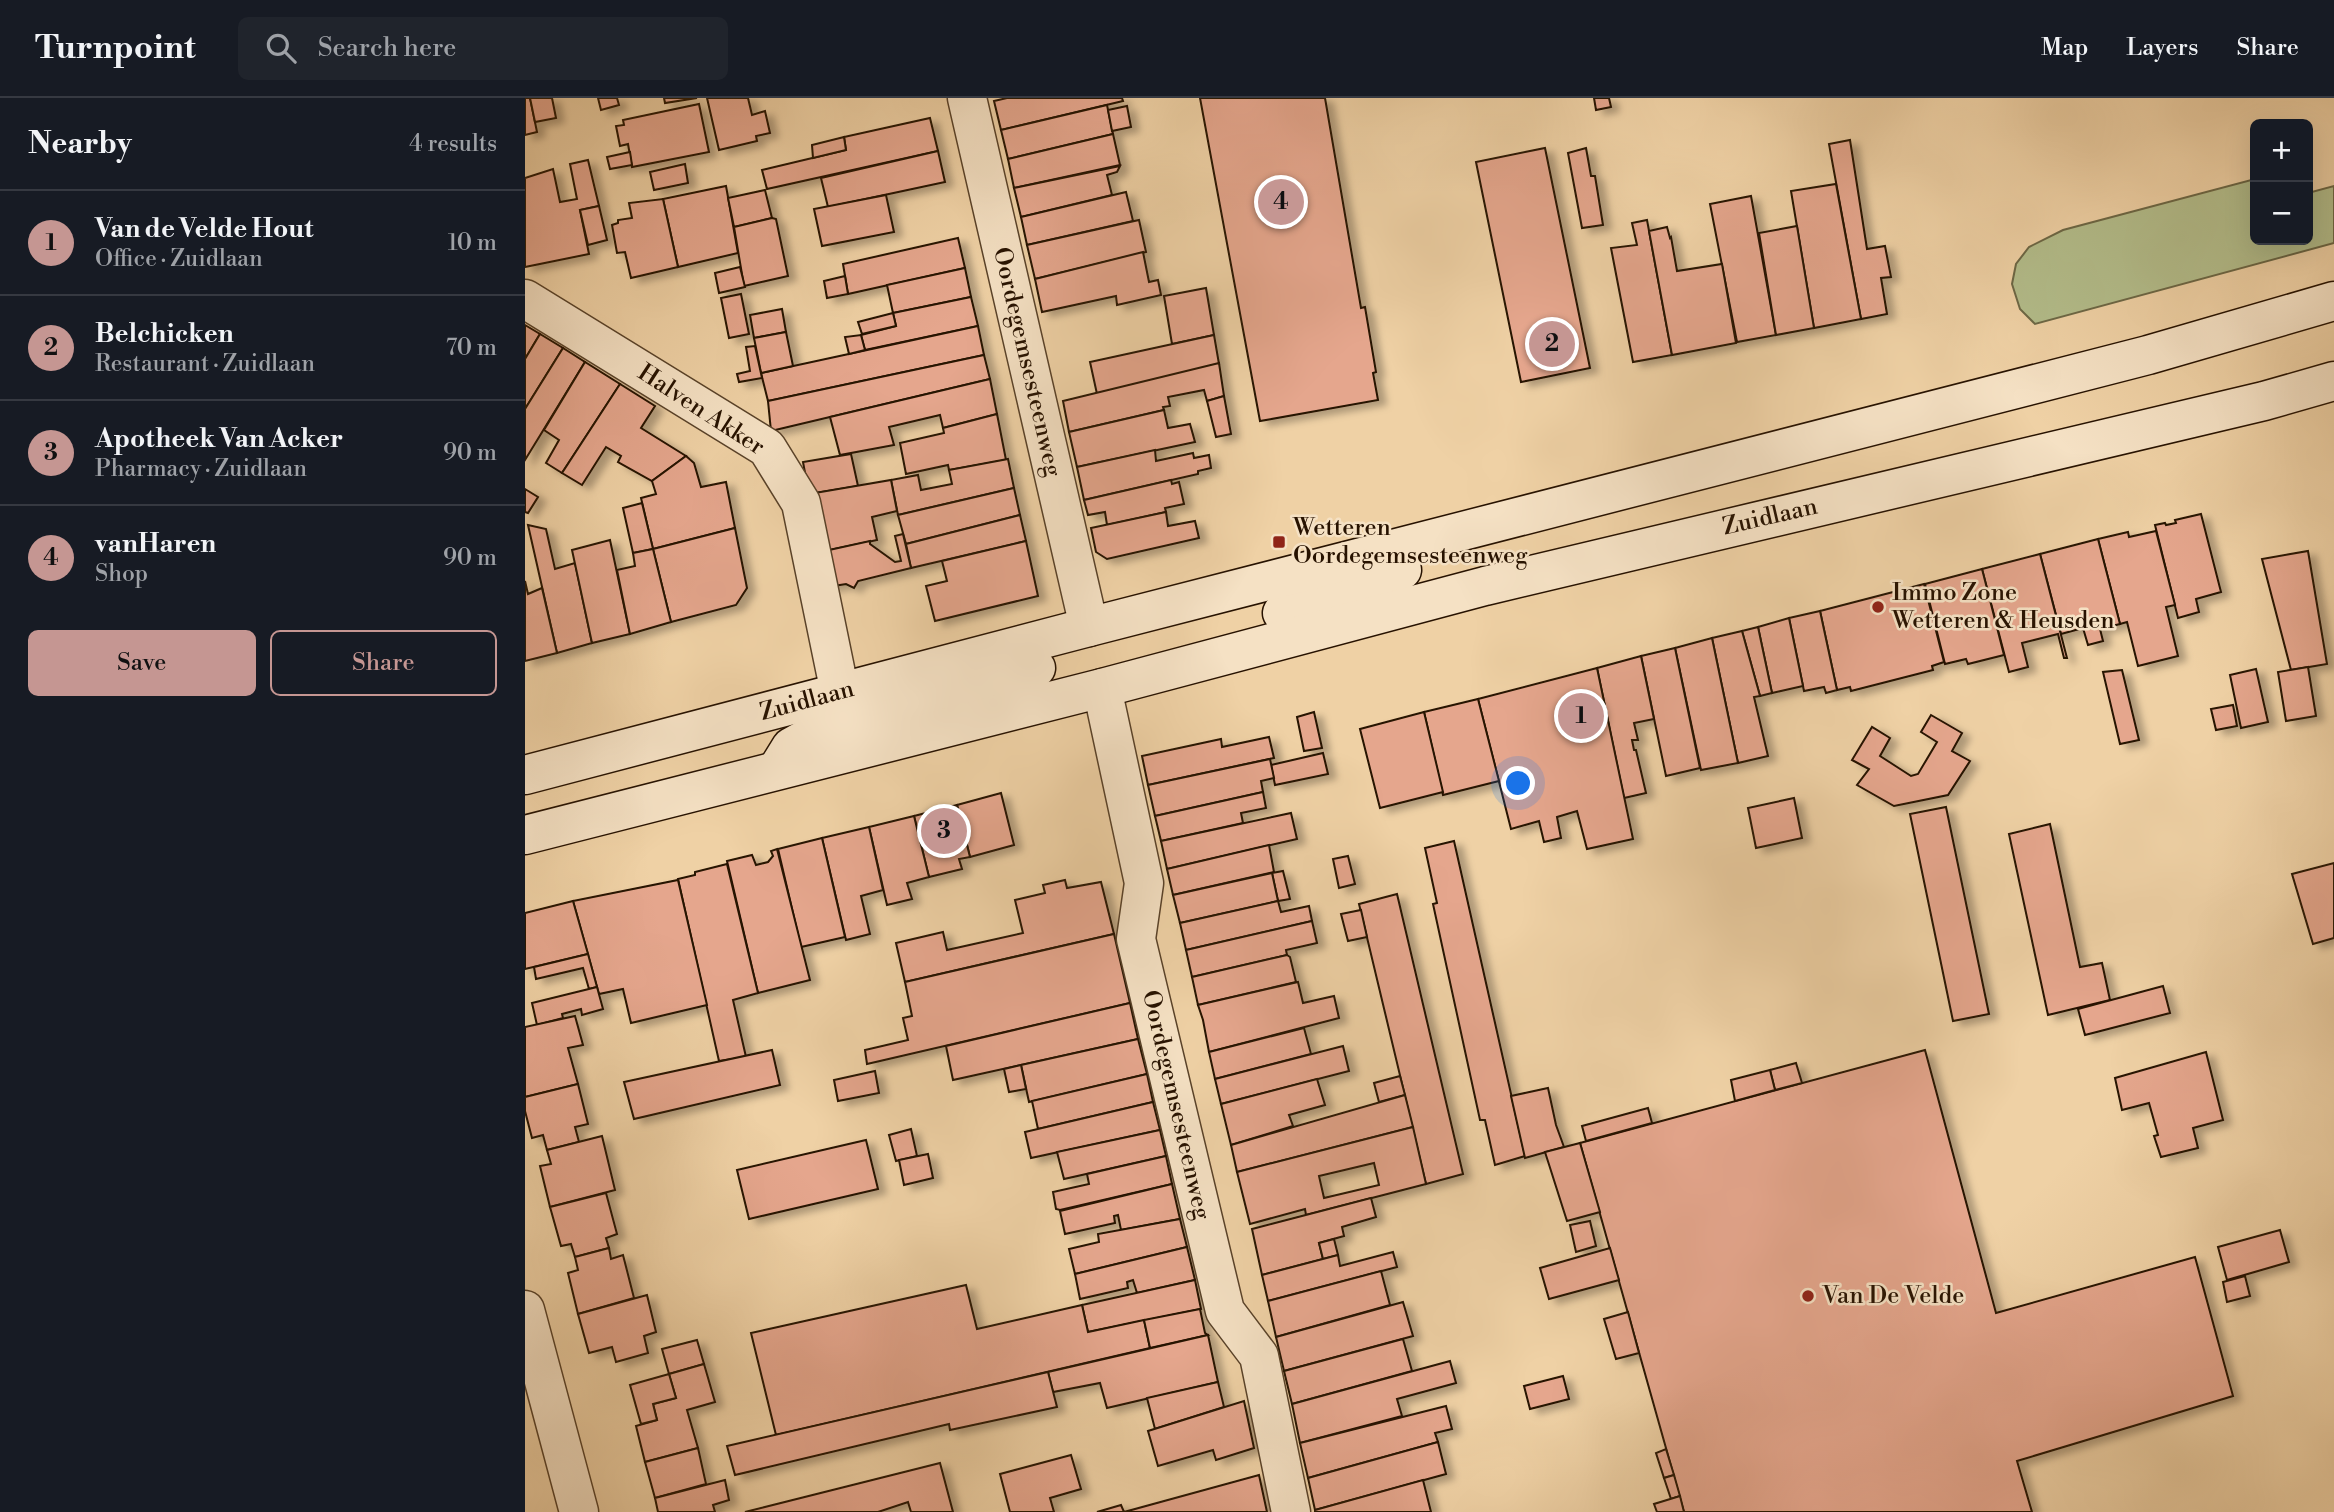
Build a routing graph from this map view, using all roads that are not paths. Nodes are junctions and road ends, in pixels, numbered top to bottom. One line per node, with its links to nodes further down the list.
1 (967, 98): 6 (main road, Oordegemsesteenweg)
2 (525, 299): 9 (main road, Halven Akker)
3 (2334, 301): 5 (main road, Zuidlaan)
4 (2334, 381): 7 (main road, Zuidlaan)
5 (1489, 525): 6 (main road, Zuidlaan); 7 (main road)
6 (1089, 627): 9 (main road, Zuidlaan); 10 (main road, Zuidlaan)
7 (1207, 660): 8 (main road, Zuidlaan)
8 (1102, 688): 10 (main road, Zuidlaan); 15 (main road, Oordegemsesteenweg)
9 (840, 693): 11 (main road, Zuidlaan)
10 (775, 772): 12 (main road, Zuidlaan)
11 (525, 775)
12 (525, 835)
13 (525, 1310): 14 (main road)
14 (579, 1512)
15 (1291, 1512)

